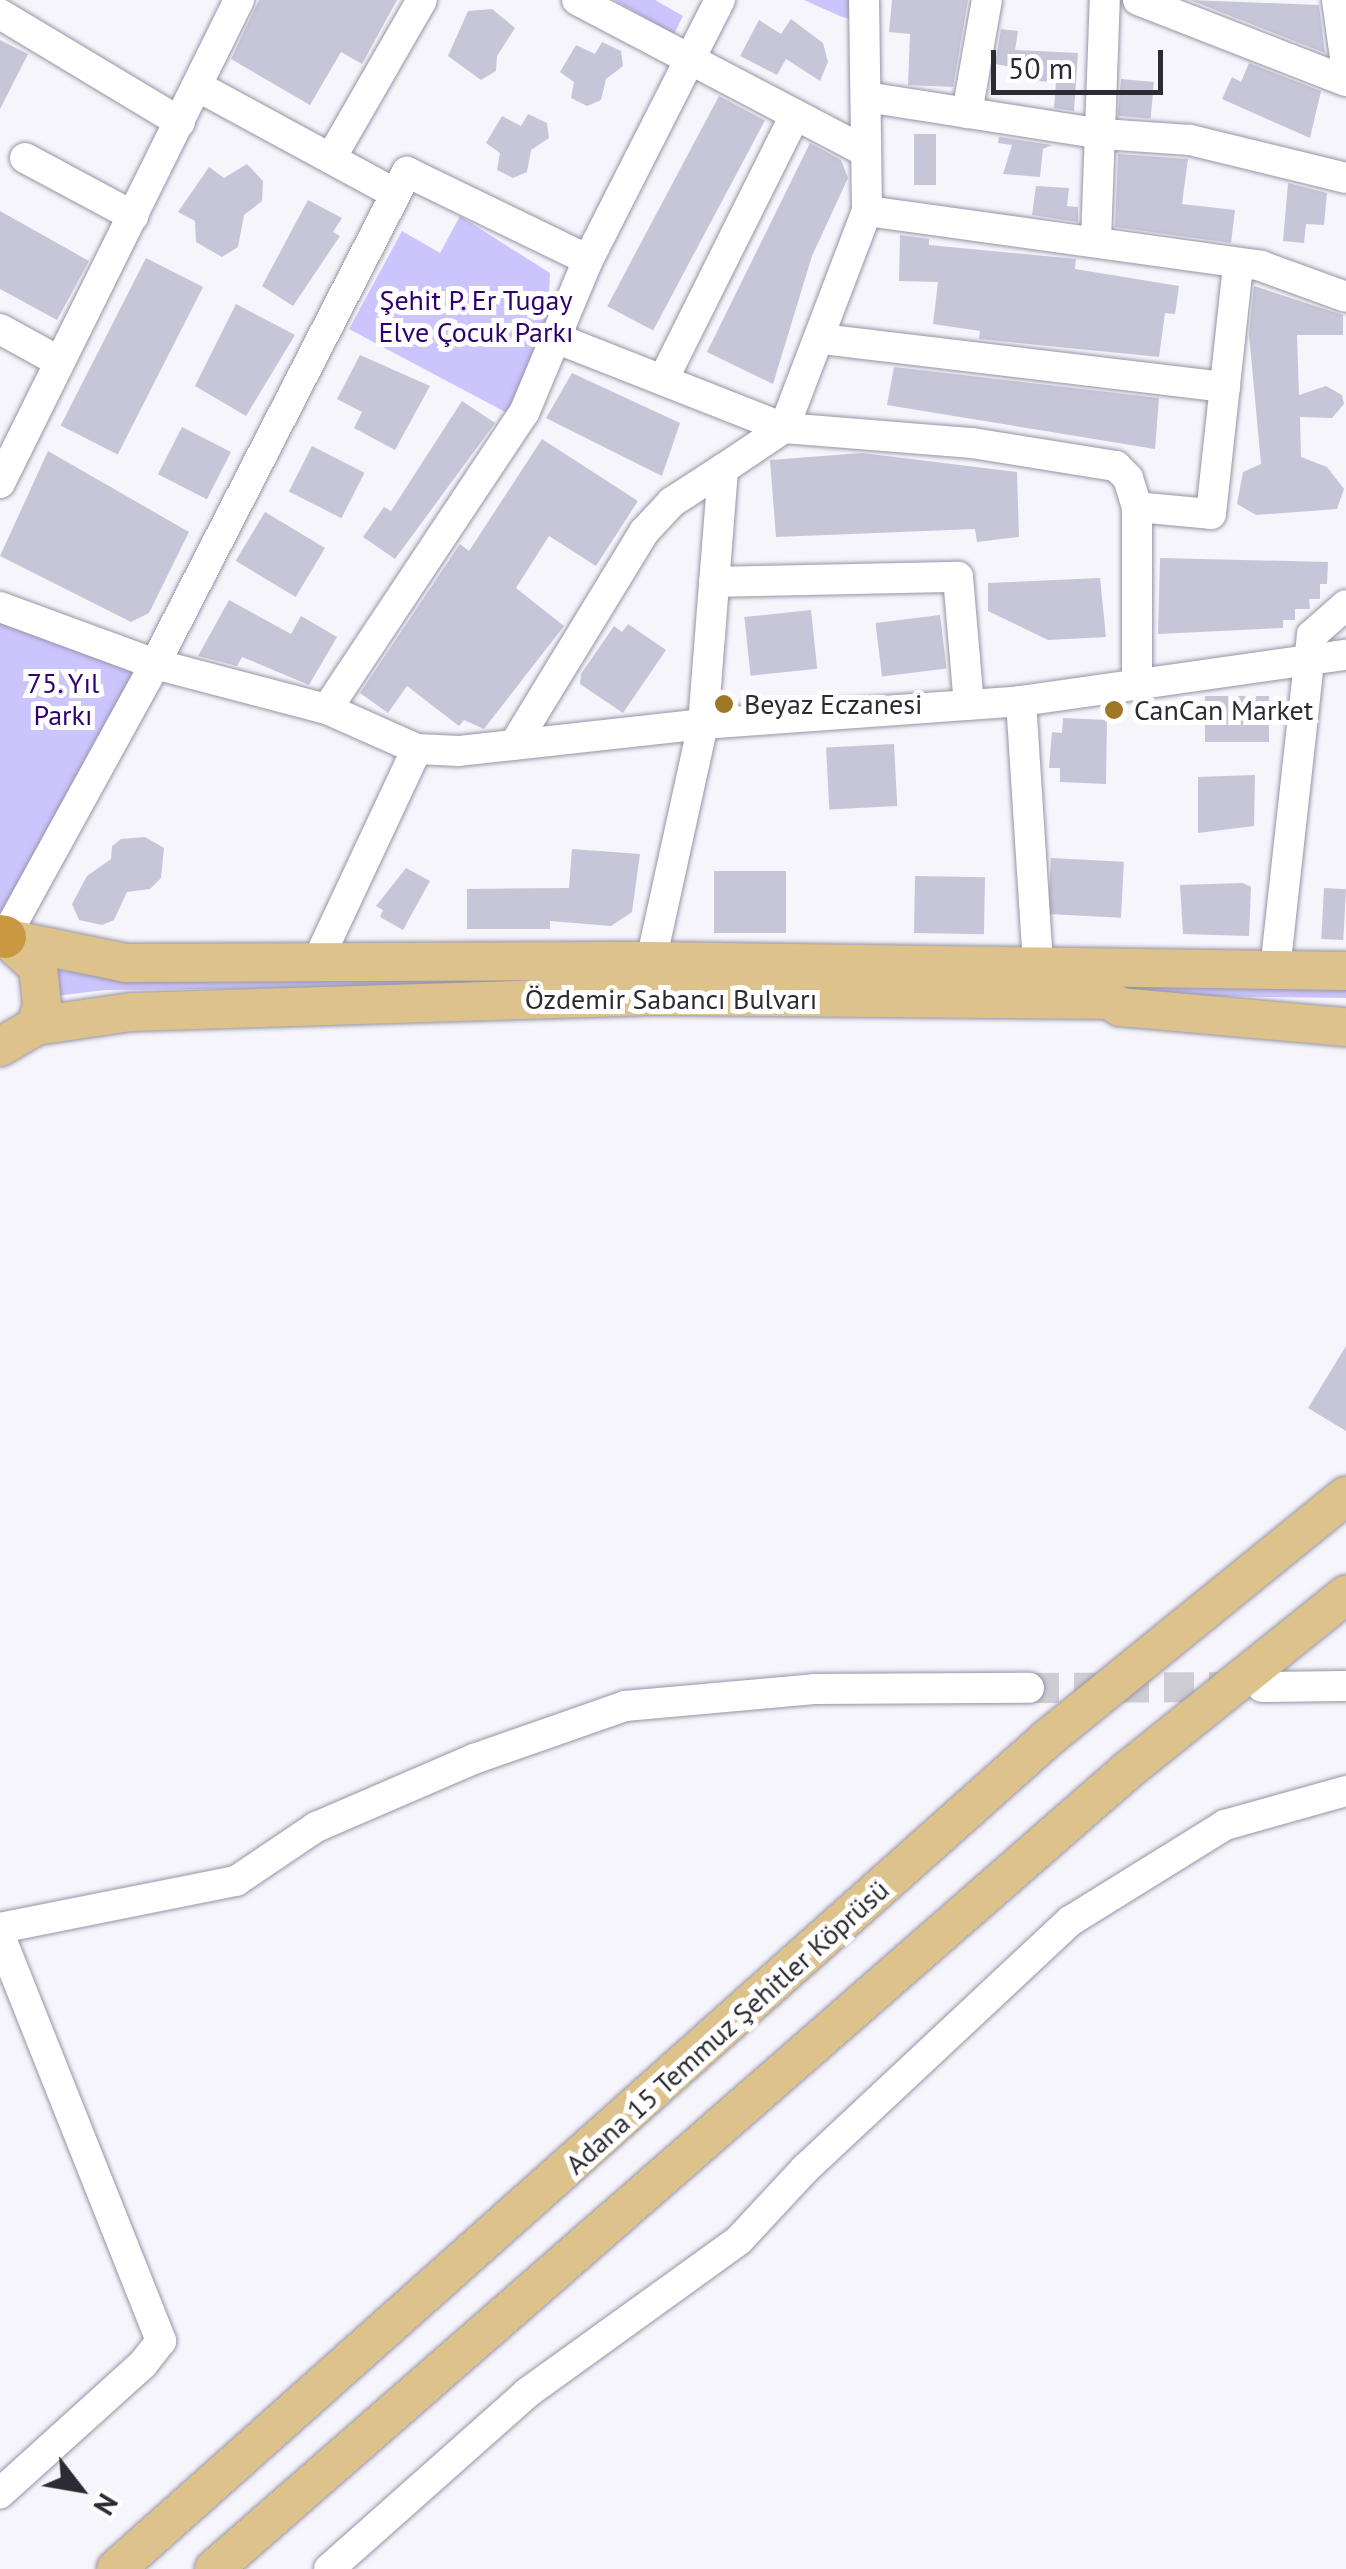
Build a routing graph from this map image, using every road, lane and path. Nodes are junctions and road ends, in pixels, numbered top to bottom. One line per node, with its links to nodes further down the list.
1 (238, 0): 14 (street)
2 (422, 0): 22 (street)
3 (577, 0): 11 (street)
4 (720, 0): 11 (street)
5 (864, 0): 15 (street)
6 (986, 0): 16 (street)
7 (1106, 0): 19 (street)
8 (1138, 0): 13 (street)
9 (1337, 0): 12 (street)
10 (0, 14): 18 (street)
11 (687, 60): 17 (street); 28 (street)
12 (1346, 65)
13 (1346, 80)
14 (198, 86): 18 (street); 22 (street)
15 (866, 98): 16 (street); 20 (street)
16 (967, 113): 19 (street)
17 (795, 115): 20 (street); 35 (street)
18 (180, 122): 26 (street)
19 (1102, 134): 23 (street); 27 (street)
20 (862, 150): 25 (street)
21 (26, 158): 26 (street)
22 (331, 158): 24 (street)
23 (1346, 178)
24 (394, 193): 28 (street); 45 (street)
25 (867, 211): 27 (street); 33 (street)
26 (132, 216): 34 (street)
27 (1096, 240): 29 (street)
28 (588, 260): 32 (street)
29 (1238, 264): 30 (street); 36 (street)
30 (1346, 297)
31 (0, 329): 34 (street)
32 (553, 337): 35 (street); 50 (street)
33 (820, 339): 36 (street); 37 (street)
34 (60, 362): 39 (street)
35 (663, 380): 37 (street)
36 (1225, 388): 40 (street)
37 (784, 428): 38 (street); 40 (street)
38 (723, 469): 41 (street); 52 (street)
39 (0, 483)
40 (1138, 507): 47 (street)
41 (714, 582): 49 (street); 51 (street)
42 (1346, 604): 46 (street)
43 (0, 607): 45 (street)
44 (1346, 654): 46 (street)
45 (155, 664): 50 (street); 54 (street)
46 (1308, 664): 47 (street); 58 (street)
47 (1137, 686): 48 (street)
48 (1022, 701): 49 (street); 57 (street)
49 (969, 704): 51 (street)
50 (328, 709): 53 (street)
51 (703, 724): 52 (street); 55 (street)
52 (514, 745): 53 (street)
53 (417, 749): 56 (street)
54 (2, 937): 56 (main road, Özdemir Sabancı Bulvarı); 60 (main road)
55 (651, 961): 56 (main road, Özdemir Sabancı Bulvarı); 57 (main road, Özdemir Sabancı Bulvarı)
56 (317, 962)
57 (1038, 966): 58 (main road, Özdemir Sabancı Bulvarı)
58 (1275, 970): 59 (main road, Özdemir Sabancı Bulvarı)
59 (1346, 971)
60 (36, 1026): 61 (main road, Özdemir Sabancı Bulvarı); 62 (main road, Özdemir Sabancı Bulvarı)
61 (1346, 1027)
62 (0, 1047)
63 (1346, 1496): 72 (main road, Adana 15 Temmuz Şehitler Köprüsü)
64 (1346, 1595): 73 (main road)
65 (1262, 1686): 66 (street)
66 (1346, 1686)
67 (1029, 1688): 69 (street)
68 (1346, 1791): 74 (street)
69 (0, 1928)
70 (0, 1936): 71 (street)
71 (0, 2493)
72 (116, 2569)
73 (214, 2569)
74 (329, 2569)

